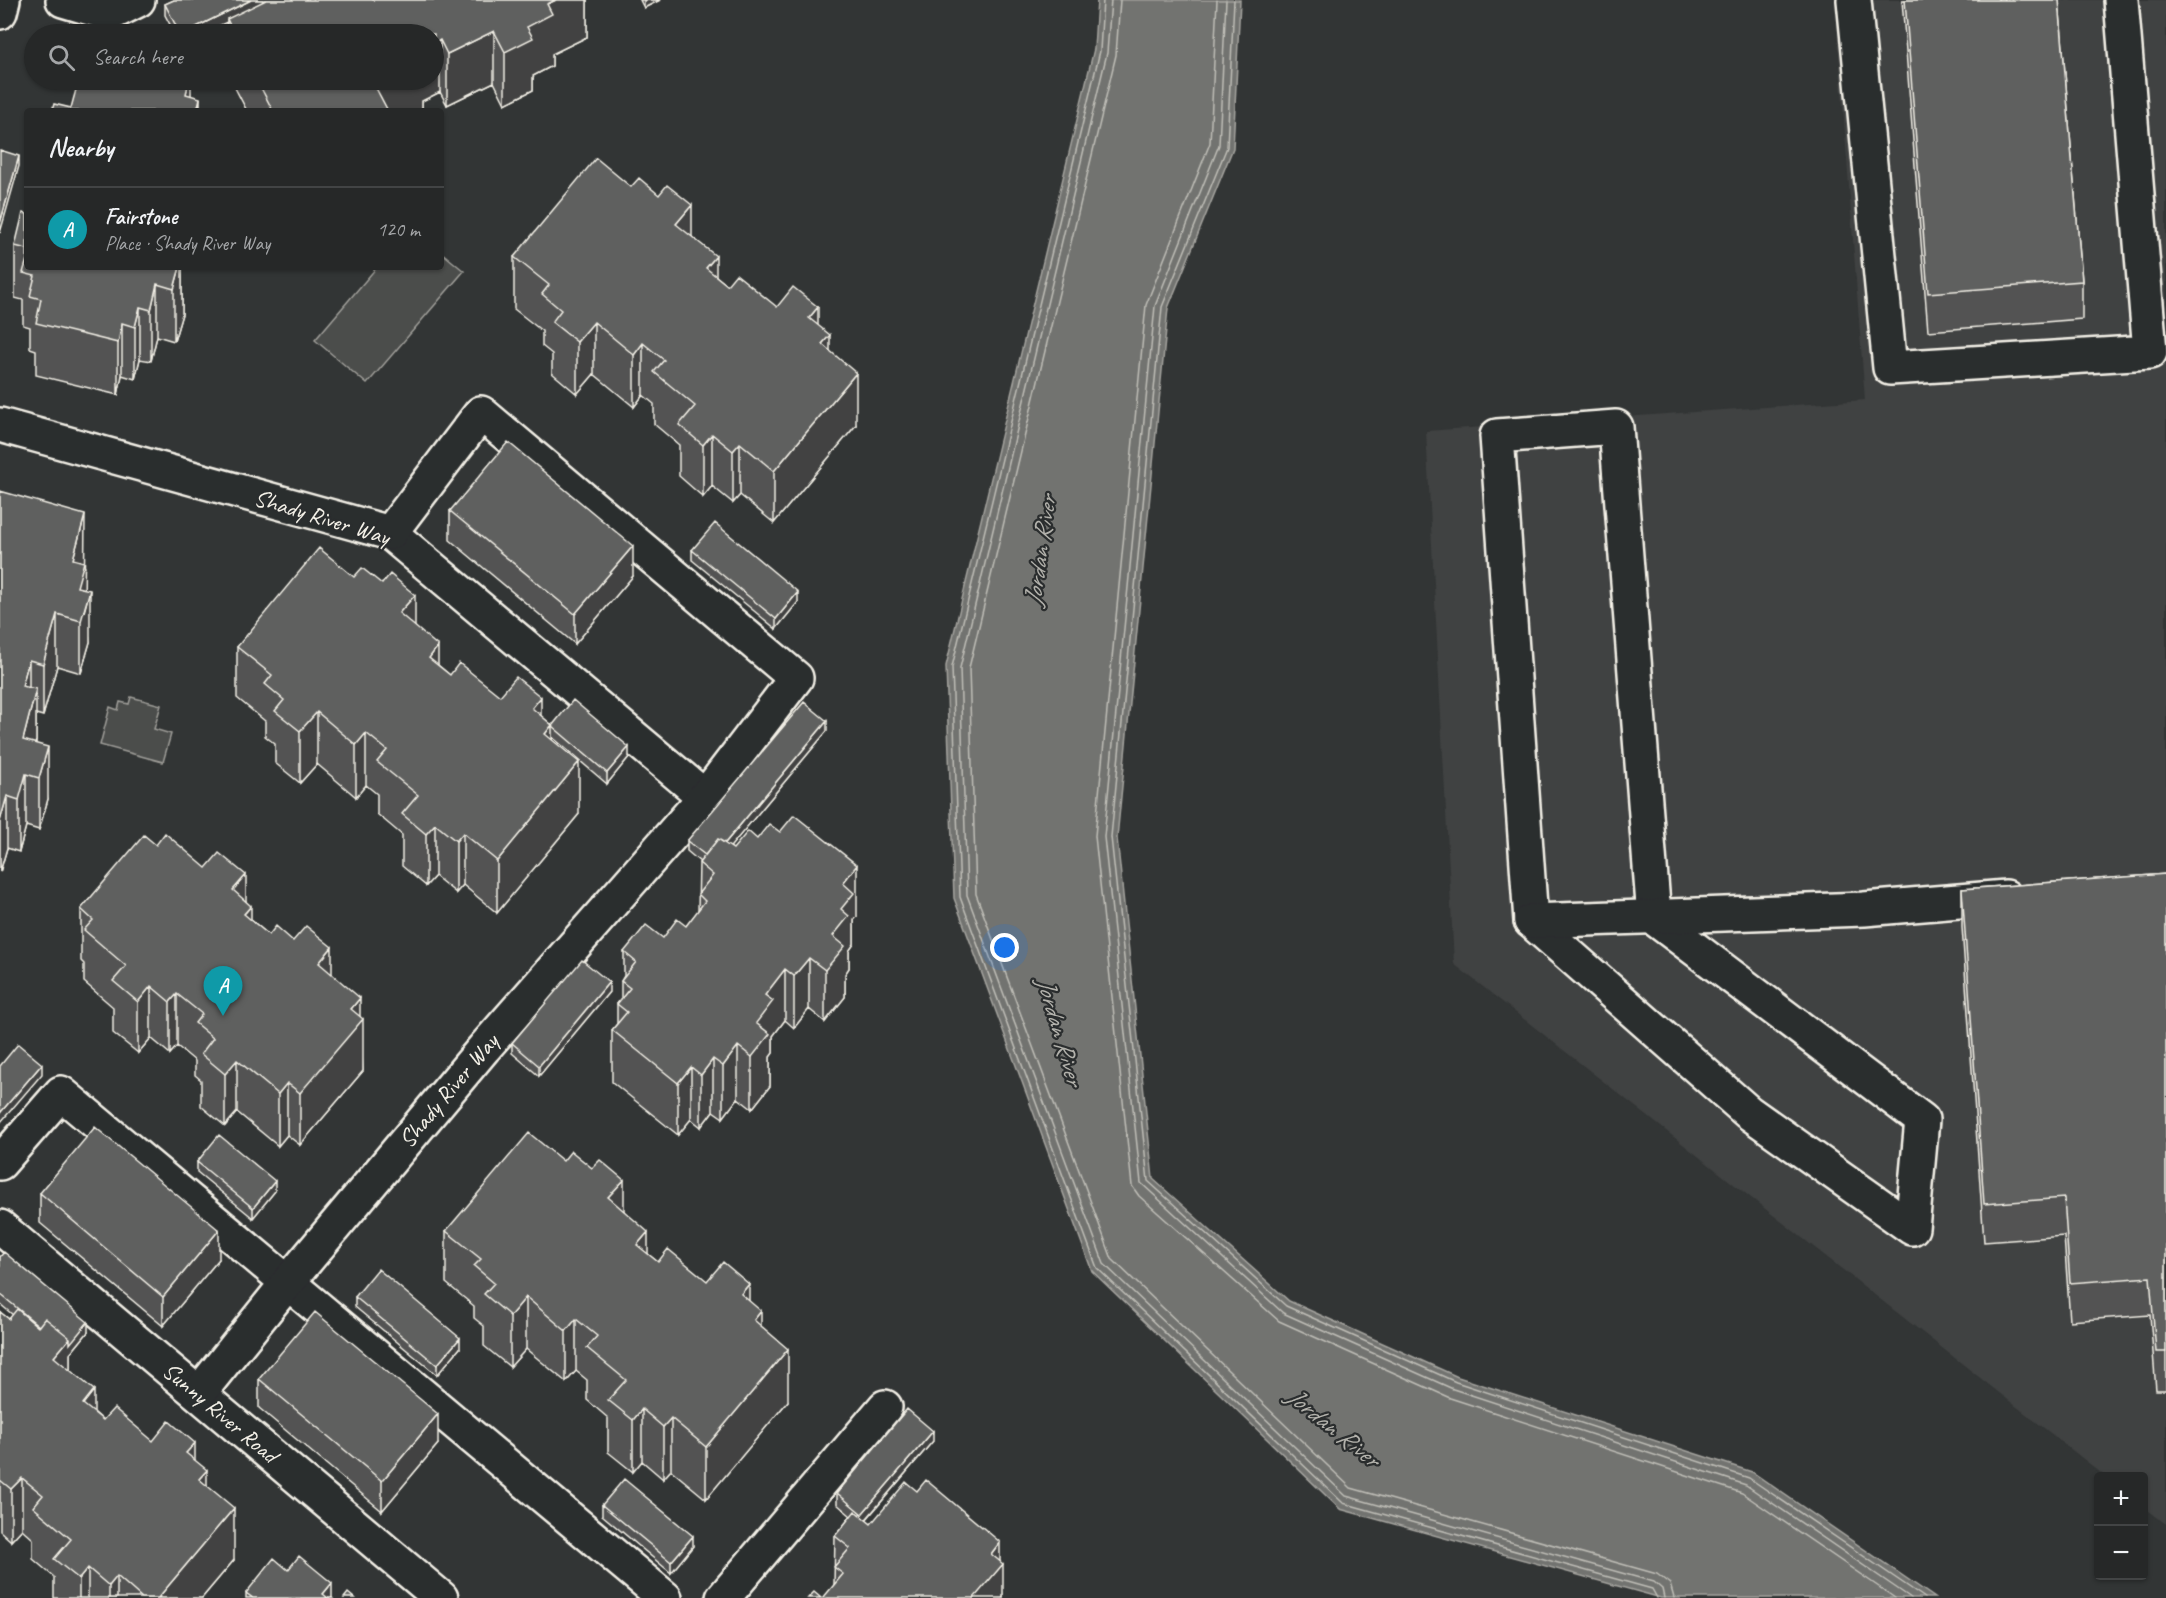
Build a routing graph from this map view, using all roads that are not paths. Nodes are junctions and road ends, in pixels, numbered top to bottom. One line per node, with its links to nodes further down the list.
1 (3, 0): 6 (street)
2 (63, 0): 3 (street)
3 (138, 0)
4 (1854, 0): 7 (street)
5 (2121, 0): 7 (street)
6 (0, 12)
7 (2158, 350)
8 (0, 424): 9 (street, Shady River Way)
9 (390, 533): 10 (street, Shady River Way); 10 (street, Shady River Way)
10 (705, 796): 16 (street, Shady River Way)
11 (2038, 894): 12 (street)
12 (1654, 918): 13 (street); 13 (street); 13 (street)
13 (1531, 921)
14 (0, 1163): 16 (street)
15 (0, 1227): 17 (street, Sunny River Road)
16 (288, 1282): 17 (street, Shady River Way); 20 (street)
17 (199, 1393): 19 (street, Sunny River Road)
18 (885, 1407): 21 (street)
19 (441, 1598)
20 (665, 1598)
21 (723, 1598)

